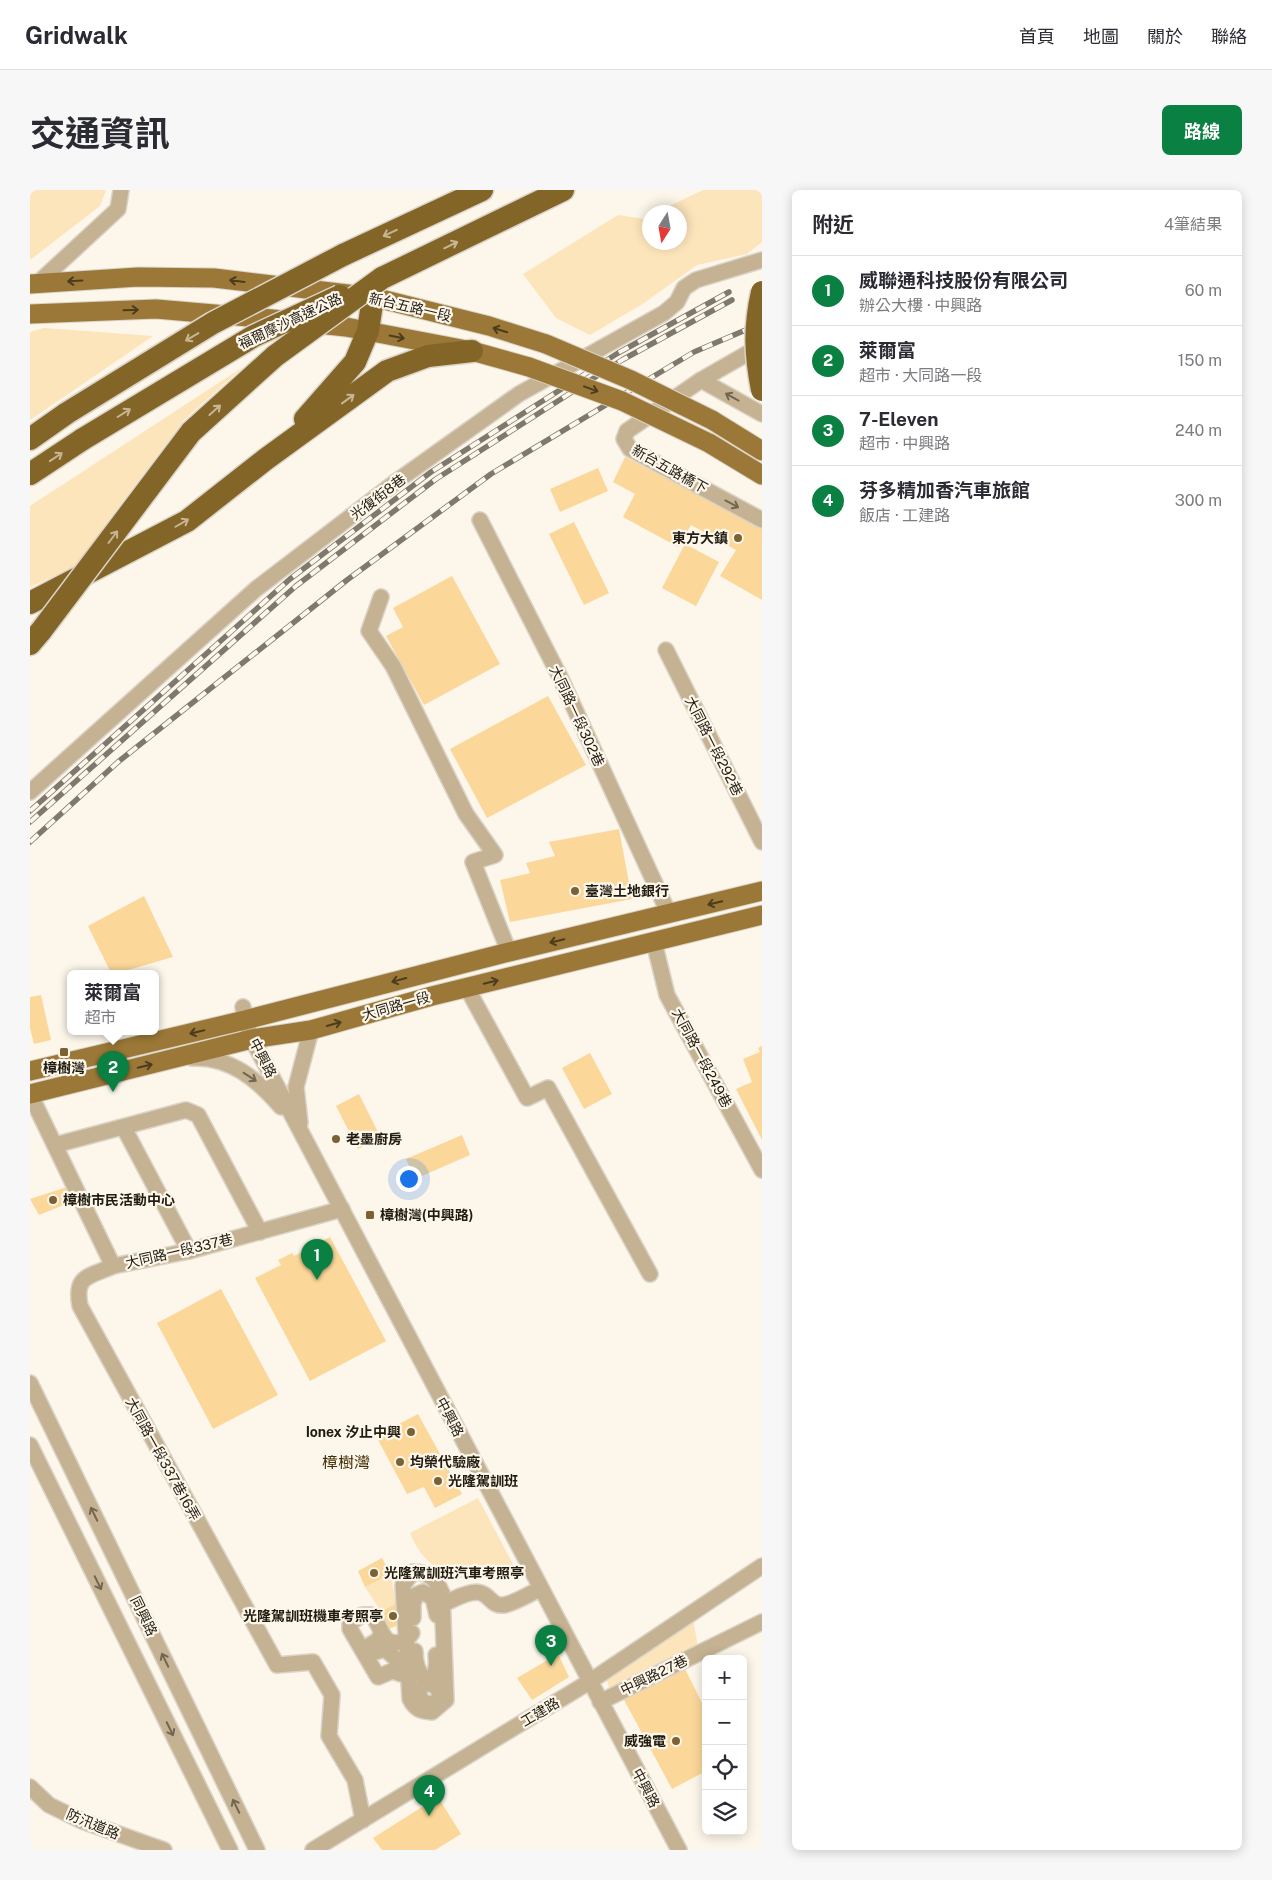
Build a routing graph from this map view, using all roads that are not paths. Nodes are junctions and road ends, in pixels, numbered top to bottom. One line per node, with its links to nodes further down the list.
1 (121, 190): 5 (street)
2 (482, 190): 15 (highway, one-way to 15, bridge)
3 (563, 190): 6 (highway, 福爾摩沙高速公路, one-way to 3)
4 (762, 260): 26 (street, 光復街8巷)
5 (34, 284): 6 (main road, 新台五路一段, one-way to 5)
6 (378, 287): 9 (highway); 16 (main road, 新台五路一段, one-way to 6, bridge); 18 (highway, 福爾摩沙高速公路, one-way to 6, bridge); 24 (highway, one-way to 6, bridge)
7 (762, 292): 13 (highway, bridge)
8 (30, 314): 9 (main road, one-way to 9)
9 (368, 331): 11 (main road, one-way to 11); 17 (highway)
10 (762, 345): 12 (street, 新台五路橋下)
11 (472, 351): 17 (highway, one-way to 11); 19 (main road, one-way to 19, bridge)
12 (701, 380): 14 (street, one-way to 12); 21 (street, 新台五路橋下, one-way to 21)
13 (762, 390)
14 (762, 414)
15 (30, 439)
16 (762, 451)
17 (266, 459): 23 (highway, one-way to 17)
18 (30, 474)
19 (762, 474)
20 (480, 520): 29 (street, 大同路一段302巷)
21 (762, 520)
22 (381, 597): 32 (street)
23 (30, 603)
24 (36, 638)
25 (666, 650): 27 (street, 大同路一段292巷)
26 (30, 792)
27 (762, 842)
28 (762, 891): 29 (main road, 大同路一段, one-way to 29)
29 (669, 914): 32 (main road, 大同路一段, one-way to 32)
30 (762, 916): 31 (main road, 大同路一段)
31 (654, 942): 34 (main road, 大同路一段, one-way to 31); 45 (street, 大同路一段249巷)
32 (509, 952): 33 (main road, 大同路一段)
33 (426, 974): 35 (main road); 36 (main road, 大同路一段, one-way to 36)
34 (467, 988): 35 (main road, 大同路一段); 50 (street)
35 (432, 996): 37 (main road, 大同路一段, one-way to 35)
36 (244, 1014): 38 (street, 中興路); 40 (main road, 大同路一段, one-way to 40)
37 (311, 1030): 38 (main road, 大同路一段); 43 (street)
38 (252, 1039): 39 (main road, 大同路一段); 43 (street, 中興路)
39 (171, 1059): 41 (main road, 大同路一段, one-way to 39); 43 (street, one-way to 43)
40 (30, 1071)
41 (30, 1094): 44 (street, 大同路一段337巷)
42 (124, 1128): 44 (street); 47 (street); 48 (street)
43 (300, 1129): 46 (street, 中興路)
44 (55, 1145): 49 (street, 大同路一段337巷)
45 (762, 1170)
46 (342, 1209): 47 (street, 大同路一段337巷); 54 (street, 中興路)
47 (260, 1232): 48 (street, 大同路一段337巷)
48 (189, 1251): 49 (street, 大同路一段337巷)
49 (113, 1266): 62 (street, 大同路一段337巷16弄)
50 (650, 1274)
51 (30, 1383): 66 (street, 同興路, one-way to 51)
52 (30, 1445): 65 (street, 同興路, one-way to 65)
53 (762, 1566): 59 (street, 工建路)
54 (540, 1589): 55 (street); 59 (street, 中興路)
55 (440, 1610): 58 (street); 58 (street); 58 (street); 58 (street)
56 (360, 1616): 56 (street); 58 (street)
57 (762, 1622): 60 (street, 中興路27巷)
58 (410, 1633)
59 (589, 1682): 60 (street, 中興路); 62 (street, 工建路)
60 (600, 1702): 68 (street, 中興路)
61 (30, 1787): 64 (street, 防汛道路)
62 (363, 1820): 63 (street, 工建路)
63 (330, 1844): 67 (street, 工建路)
64 (164, 1850)
65 (230, 1850)
66 (257, 1850)
67 (314, 1850)
68 (679, 1850)

